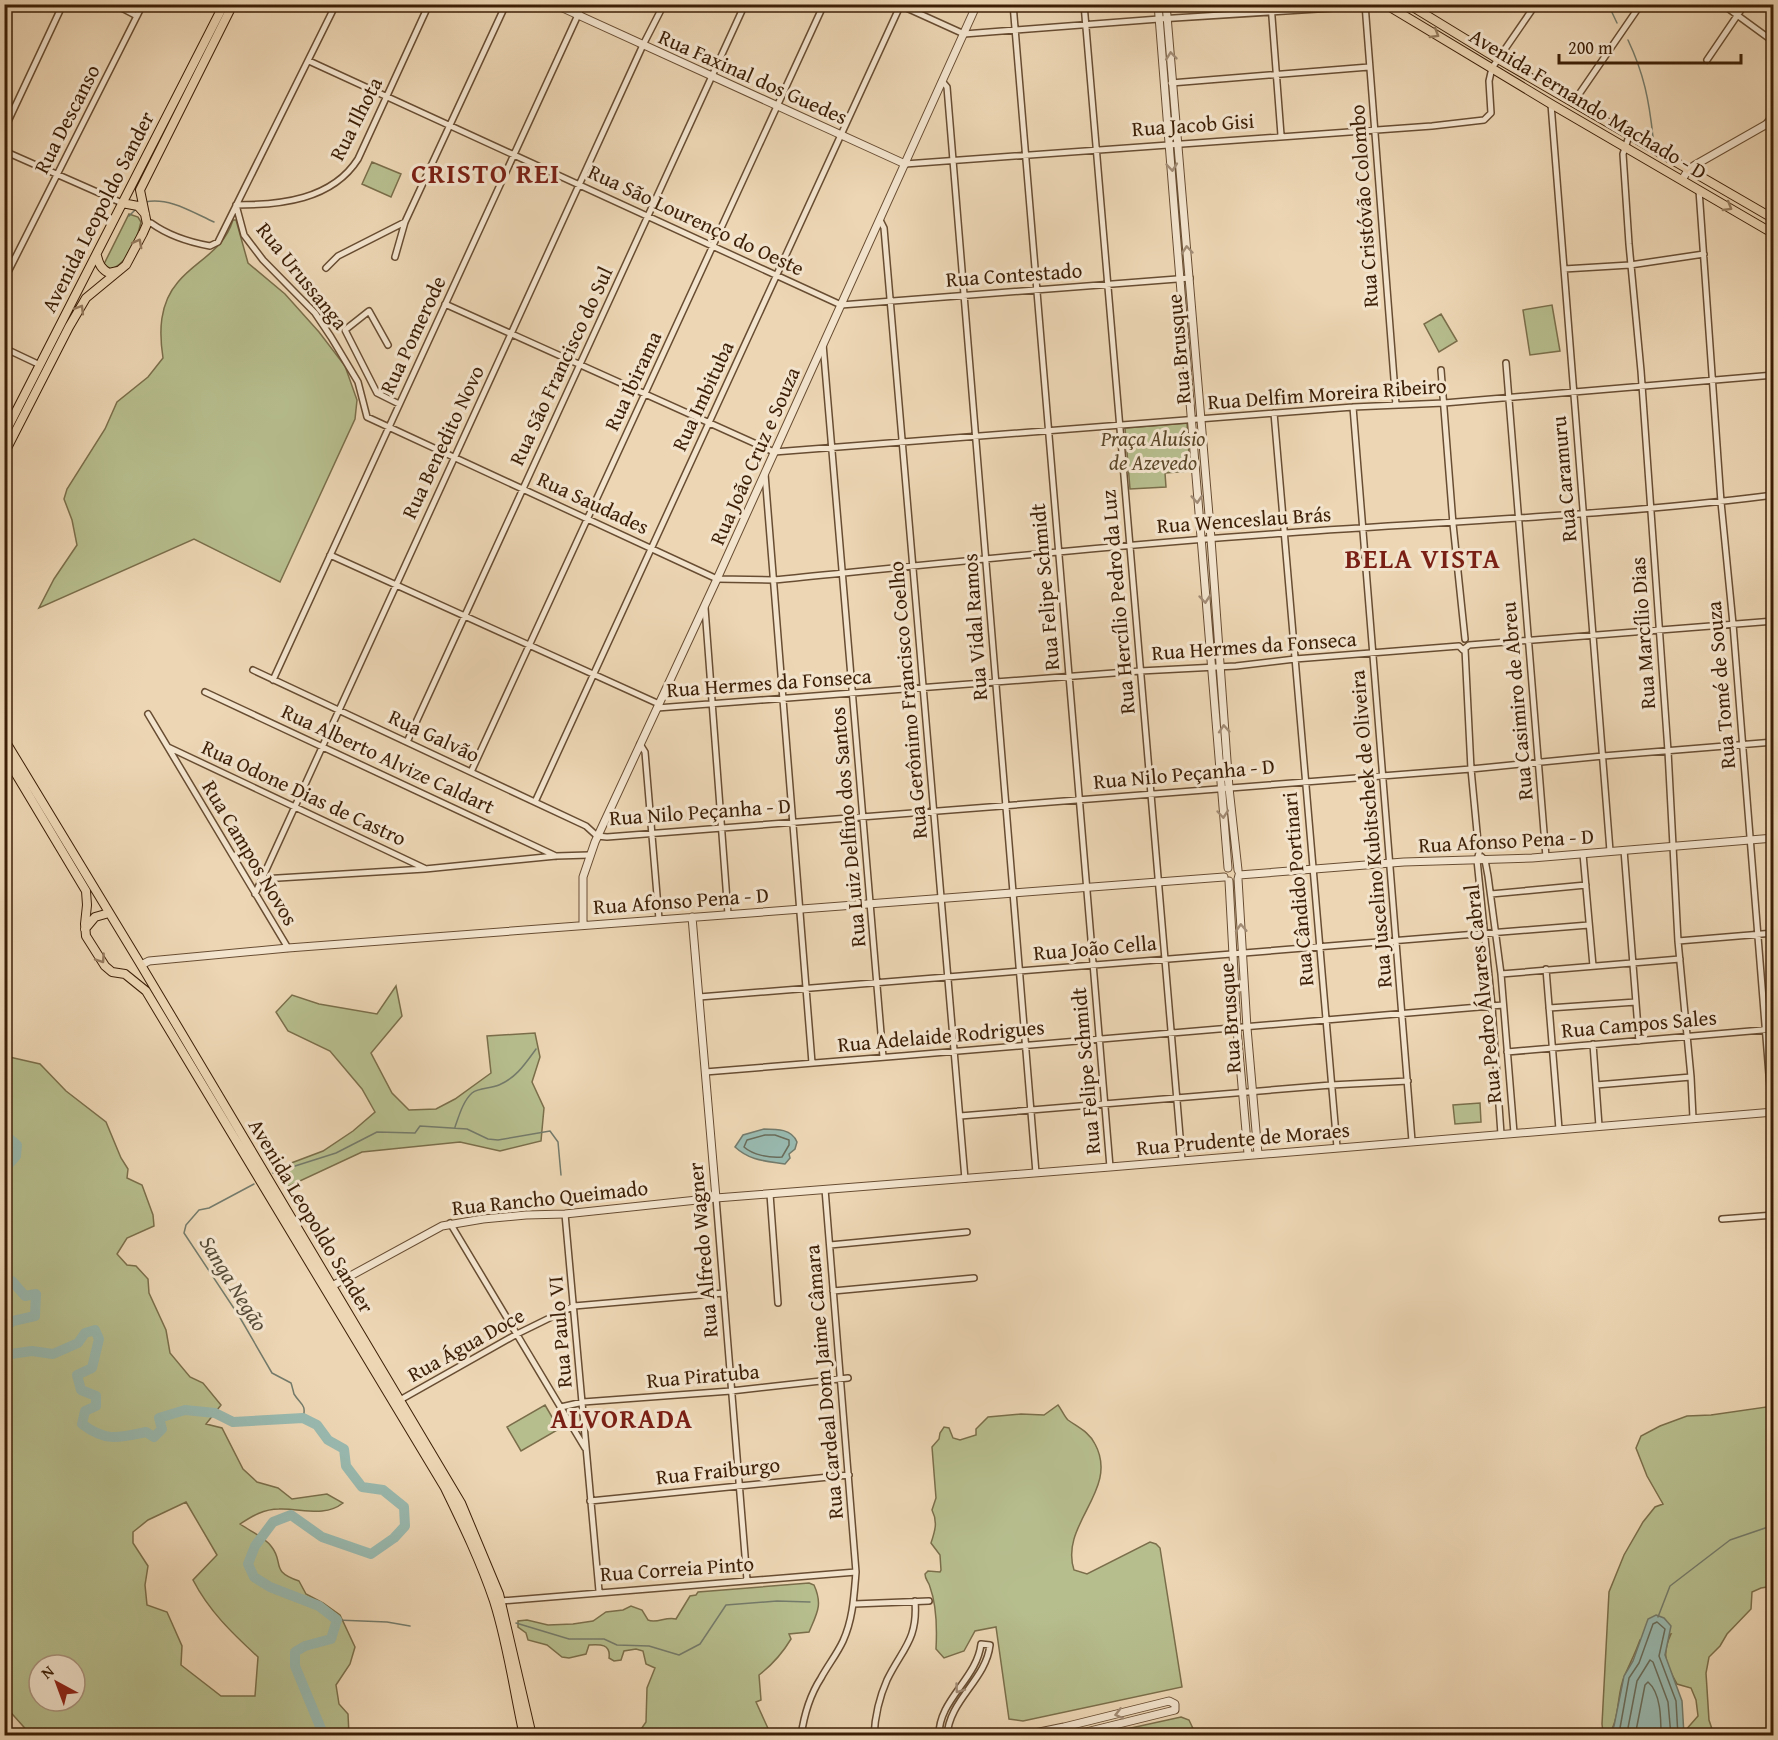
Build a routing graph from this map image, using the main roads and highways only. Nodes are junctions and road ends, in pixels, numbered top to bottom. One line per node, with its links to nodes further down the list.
1 (224, 4): 5 (main road, Avenida Leopoldo Sander)
2 (233, 4): 6 (main road, Avenida Leopoldo Sander)
3 (1385, 4): 8 (main road, Avenida Fernando Machado - D, one-way to 8)
4 (1408, 4): 7 (main road, Avenida Fernando Machado - D)
5 (122, 203): 6 (main road); 9 (main road, Avenida Leopoldo Sander)
6 (145, 214): 10 (main road, Avenida Leopoldo Sander, one-way to 6)
7 (1772, 217)
8 (1772, 233)
9 (97, 256): 10 (main road); 11 (main road, Avenida Leopoldo Sander)
10 (121, 269): 12 (main road, Avenida Leopoldo Sander, one-way to 10)
11 (4, 435)
12 (4, 454)
13 (4, 739): 15 (main road, Avenida Leopoldo Sander)
14 (4, 754): 16 (main road, Avenida Leopoldo Sander)
15 (109, 913): 16 (main road); 17 (main road, Avenida Leopoldo Sander)
16 (85, 929): 18 (main road, Avenida Leopoldo Sander, one-way to 18)
17 (141, 965): 18 (main road); 20 (main road, Avenida Leopoldo Sander)
18 (125, 974): 19 (main road, Avenida Leopoldo Sander)
19 (524, 1736)
20 (532, 1736)

